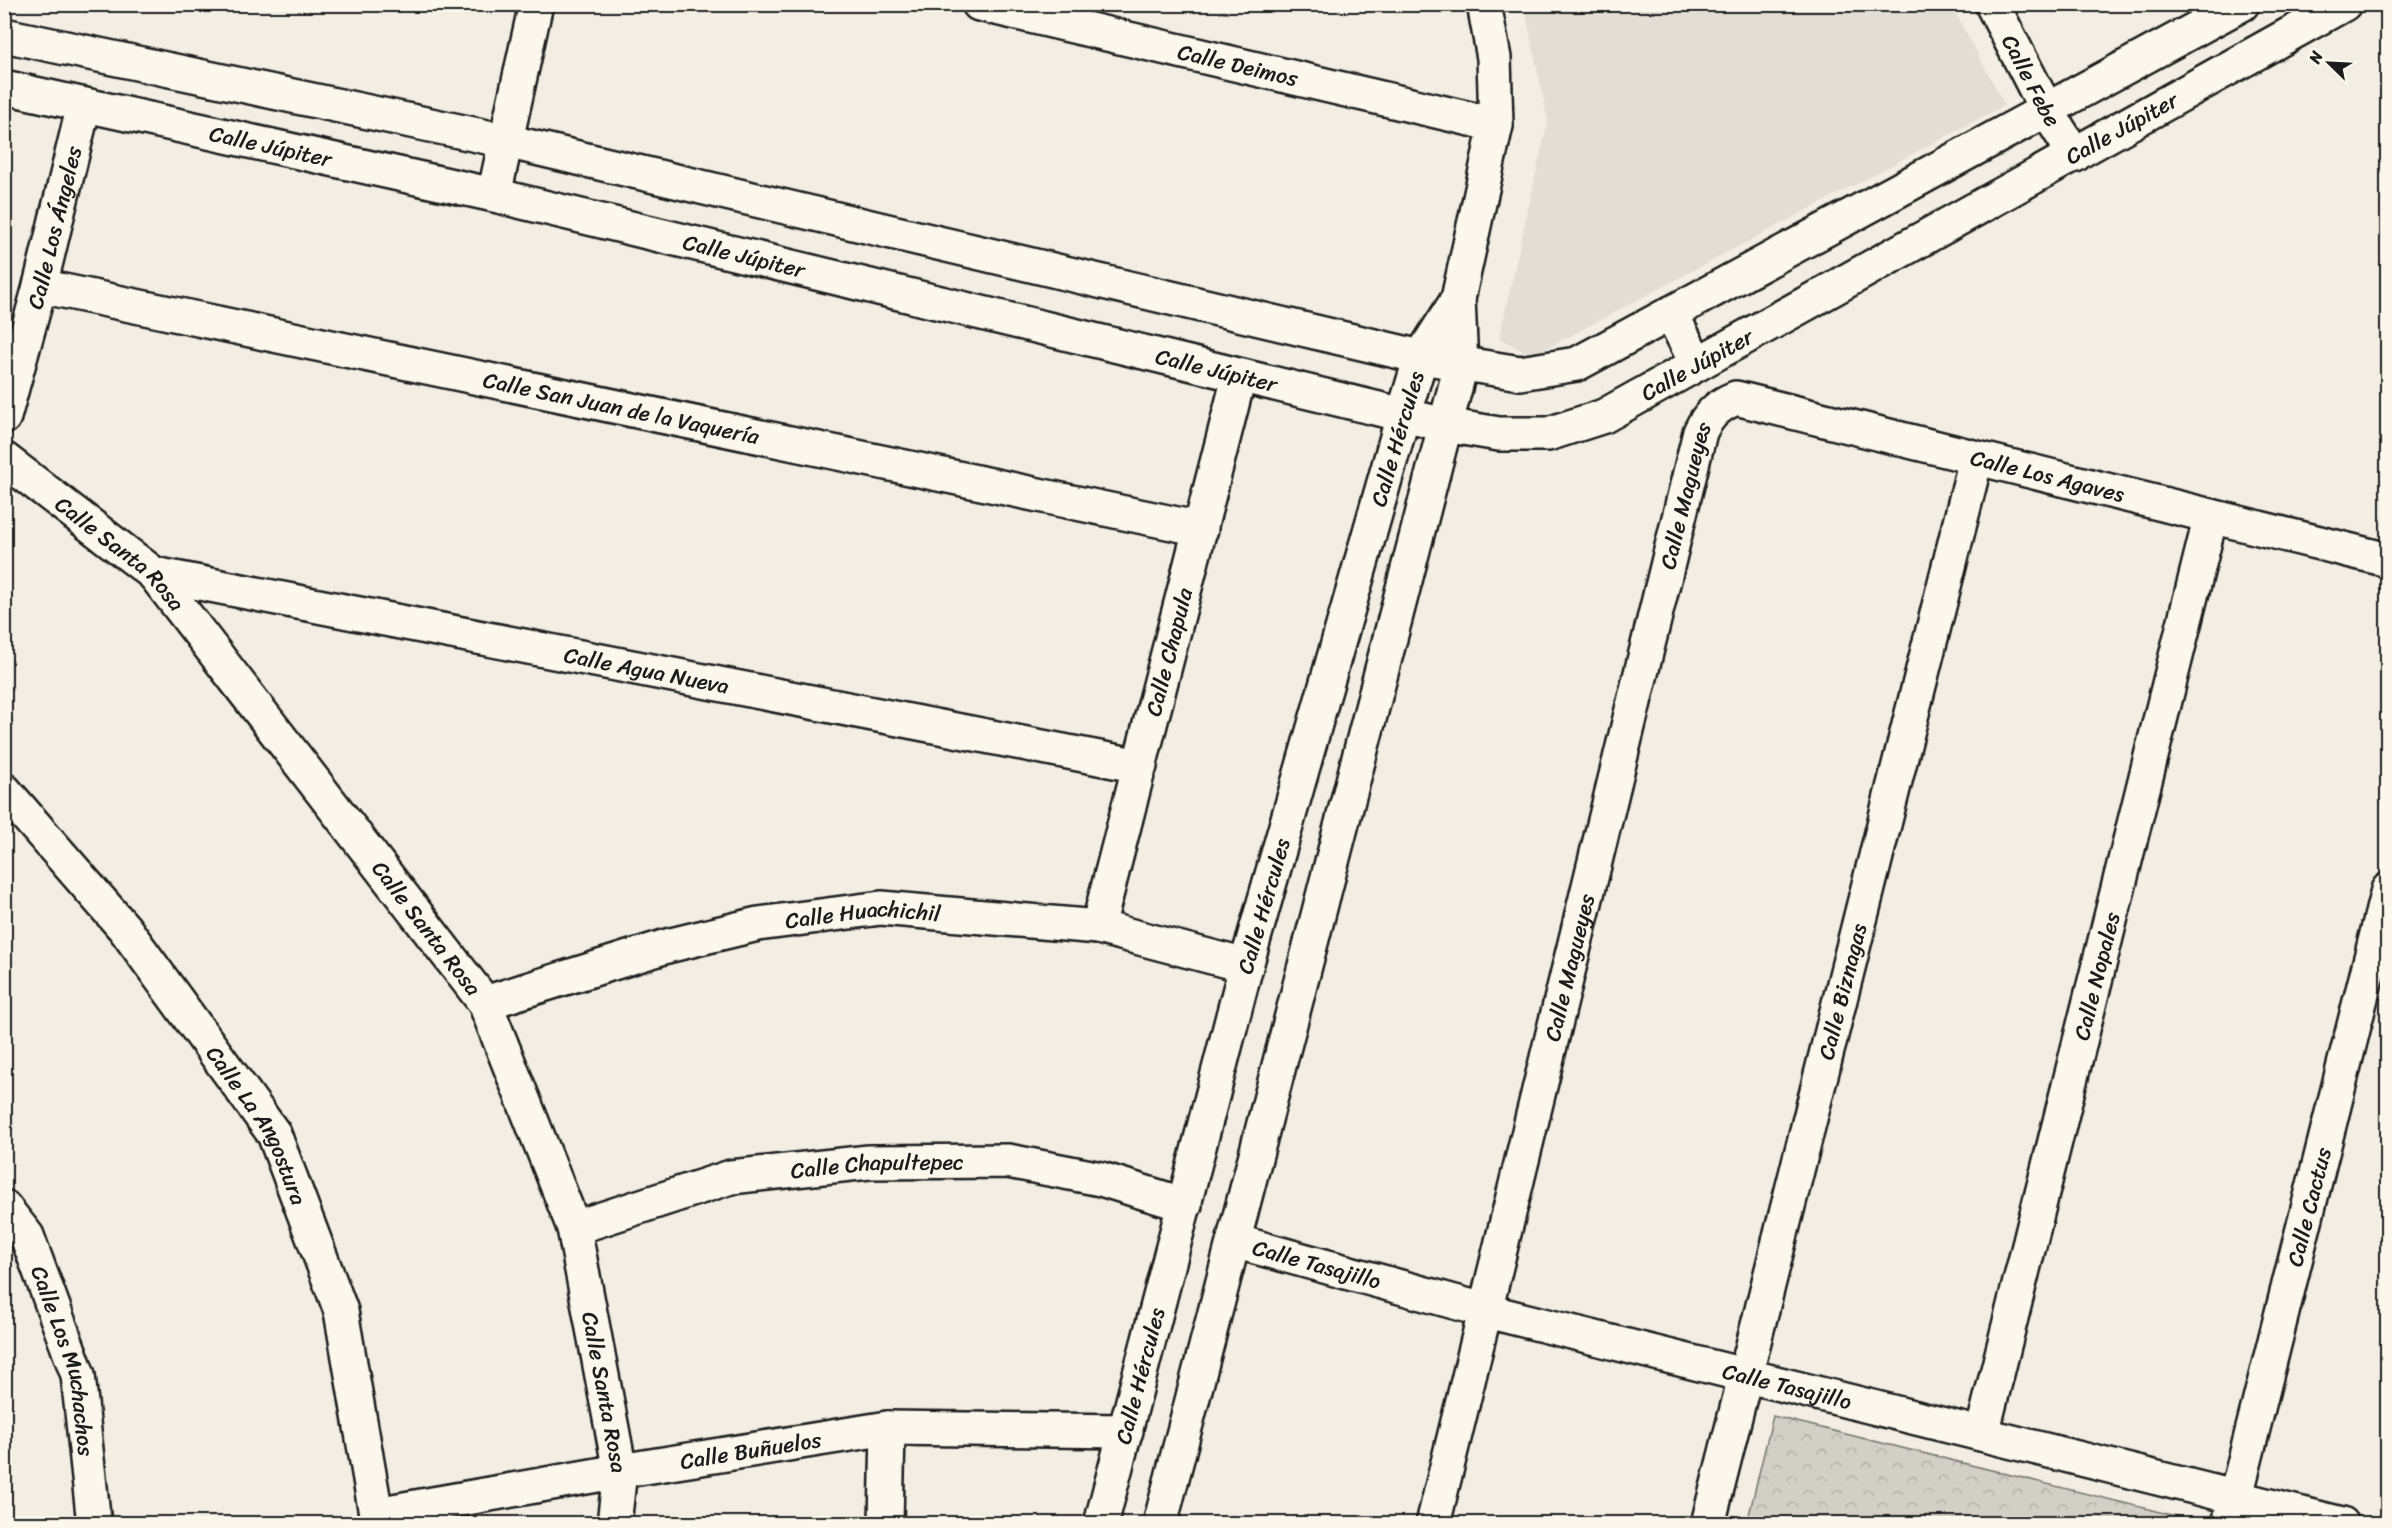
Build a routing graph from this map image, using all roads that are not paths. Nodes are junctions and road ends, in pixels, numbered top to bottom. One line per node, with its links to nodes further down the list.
1 (536, 4): 12 (street)
2 (979, 4): 11 (street, Calle Deimos)
3 (1484, 4): 11 (street, Calle Hércules)
4 (1992, 4): 10 (street, Calle Febe)
5 (2242, 4): 10 (street)
6 (2344, 4): 13 (street, Calle Júpiter)
7 (4, 35): 12 (street)
8 (4, 87): 9 (street, Calle Júpiter)
9 (84, 105): 14 (street, Calle Júpiter); 15 (street, Calle Los Ángeles)
10 (2047, 111): 13 (street, Calle Febe); 17 (street)
11 (1496, 125): 16 (street, Calle Hércules)
12 (506, 141): 14 (street); 18 (street)
13 (2074, 155): 19 (street, Calle Júpiter)
14 (494, 195): 21 (street, Calle Júpiter)
15 (40, 286): 24 (street, Calle Los Ángeles); 29 (street, Calle San Juan de la Vaquería)
16 (1458, 299): 18 (street, Calle Hércules); 20 (street, Calle Hércules)
17 (1671, 313): 19 (street); 20 (street)
18 (1421, 357): 20 (street); 23 (street, Calle Hércules)
19 (1697, 364): 25 (street, Calle Júpiter)
20 (1461, 365): 25 (street, Calle Hércules)
21 (1239, 377): 23 (street, Calle Júpiter); 29 (street, Calle Chapula)
22 (1711, 412): 27 (street, Calle Los Agaves); 42 (street, Calle Magueyes)
23 (1403, 416): 25 (street, Calle Júpiter); 36 (street, Calle Hércules)
24 (4, 417)
25 (1445, 426): 41 (street, Calle Hércules)
26 (4, 459): 31 (street, Calle Santa Rosa)
27 (1976, 459): 28 (street, Calle Los Agaves); 43 (street, Calle Biznagas)
28 (2211, 516): 30 (street, Calle Los Agaves); 46 (street, Calle Nopales)
29 (1201, 529): 32 (street, Calle Chapula)
30 (2388, 560)
31 (154, 574): 32 (street, Calle Agua Nueva); 37 (street, Calle Santa Rosa)
32 (1140, 766): 35 (street, Calle Chapula)
33 (4, 790): 49 (street, Calle La Angostura)
34 (2388, 890): 48 (street, Calle Cactus)
35 (1098, 927): 36 (street, Calle Huachichil); 37 (street, Calle Huachichil)
36 (1246, 966): 38 (street, Calle Hércules)
37 (485, 1003): 40 (street, Calle Santa Rosa)
38 (1185, 1205): 40 (street, Calle Chapultepec); 45 (street, Calle Hércules)
39 (4, 1207): 50 (street, Calle Los Muchachos)
40 (574, 1228): 47 (street, Calle Santa Rosa)
41 (1234, 1240): 42 (street, Calle Tasajillo); 54 (street, Calle Hércules)
42 (1487, 1311): 43 (street, Calle Tasajillo); 55 (street, Calle Magueyes)
43 (1746, 1376): 46 (street, Calle Tasajillo); 56 (street, Calle Biznagas)
44 (888, 1428): 45 (street, Calle Buñuelos); 47 (street, Calle Buñuelos); 52 (street)
45 (1126, 1431): 53 (street, Calle Hércules)
46 (1982, 1434): 48 (street, Calle Tasajillo)
47 (620, 1471): 49 (street, Calle Buñuelos); 51 (street, Calle Santa Rosa)
48 (2232, 1510): 57 (street, Calle Tasajillo)
49 (375, 1519)
50 (93, 1524)
51 (614, 1524)
52 (886, 1524)
53 (1101, 1524)
54 (1160, 1524)
55 (1433, 1524)
56 (1708, 1524)
57 (2342, 1524)

